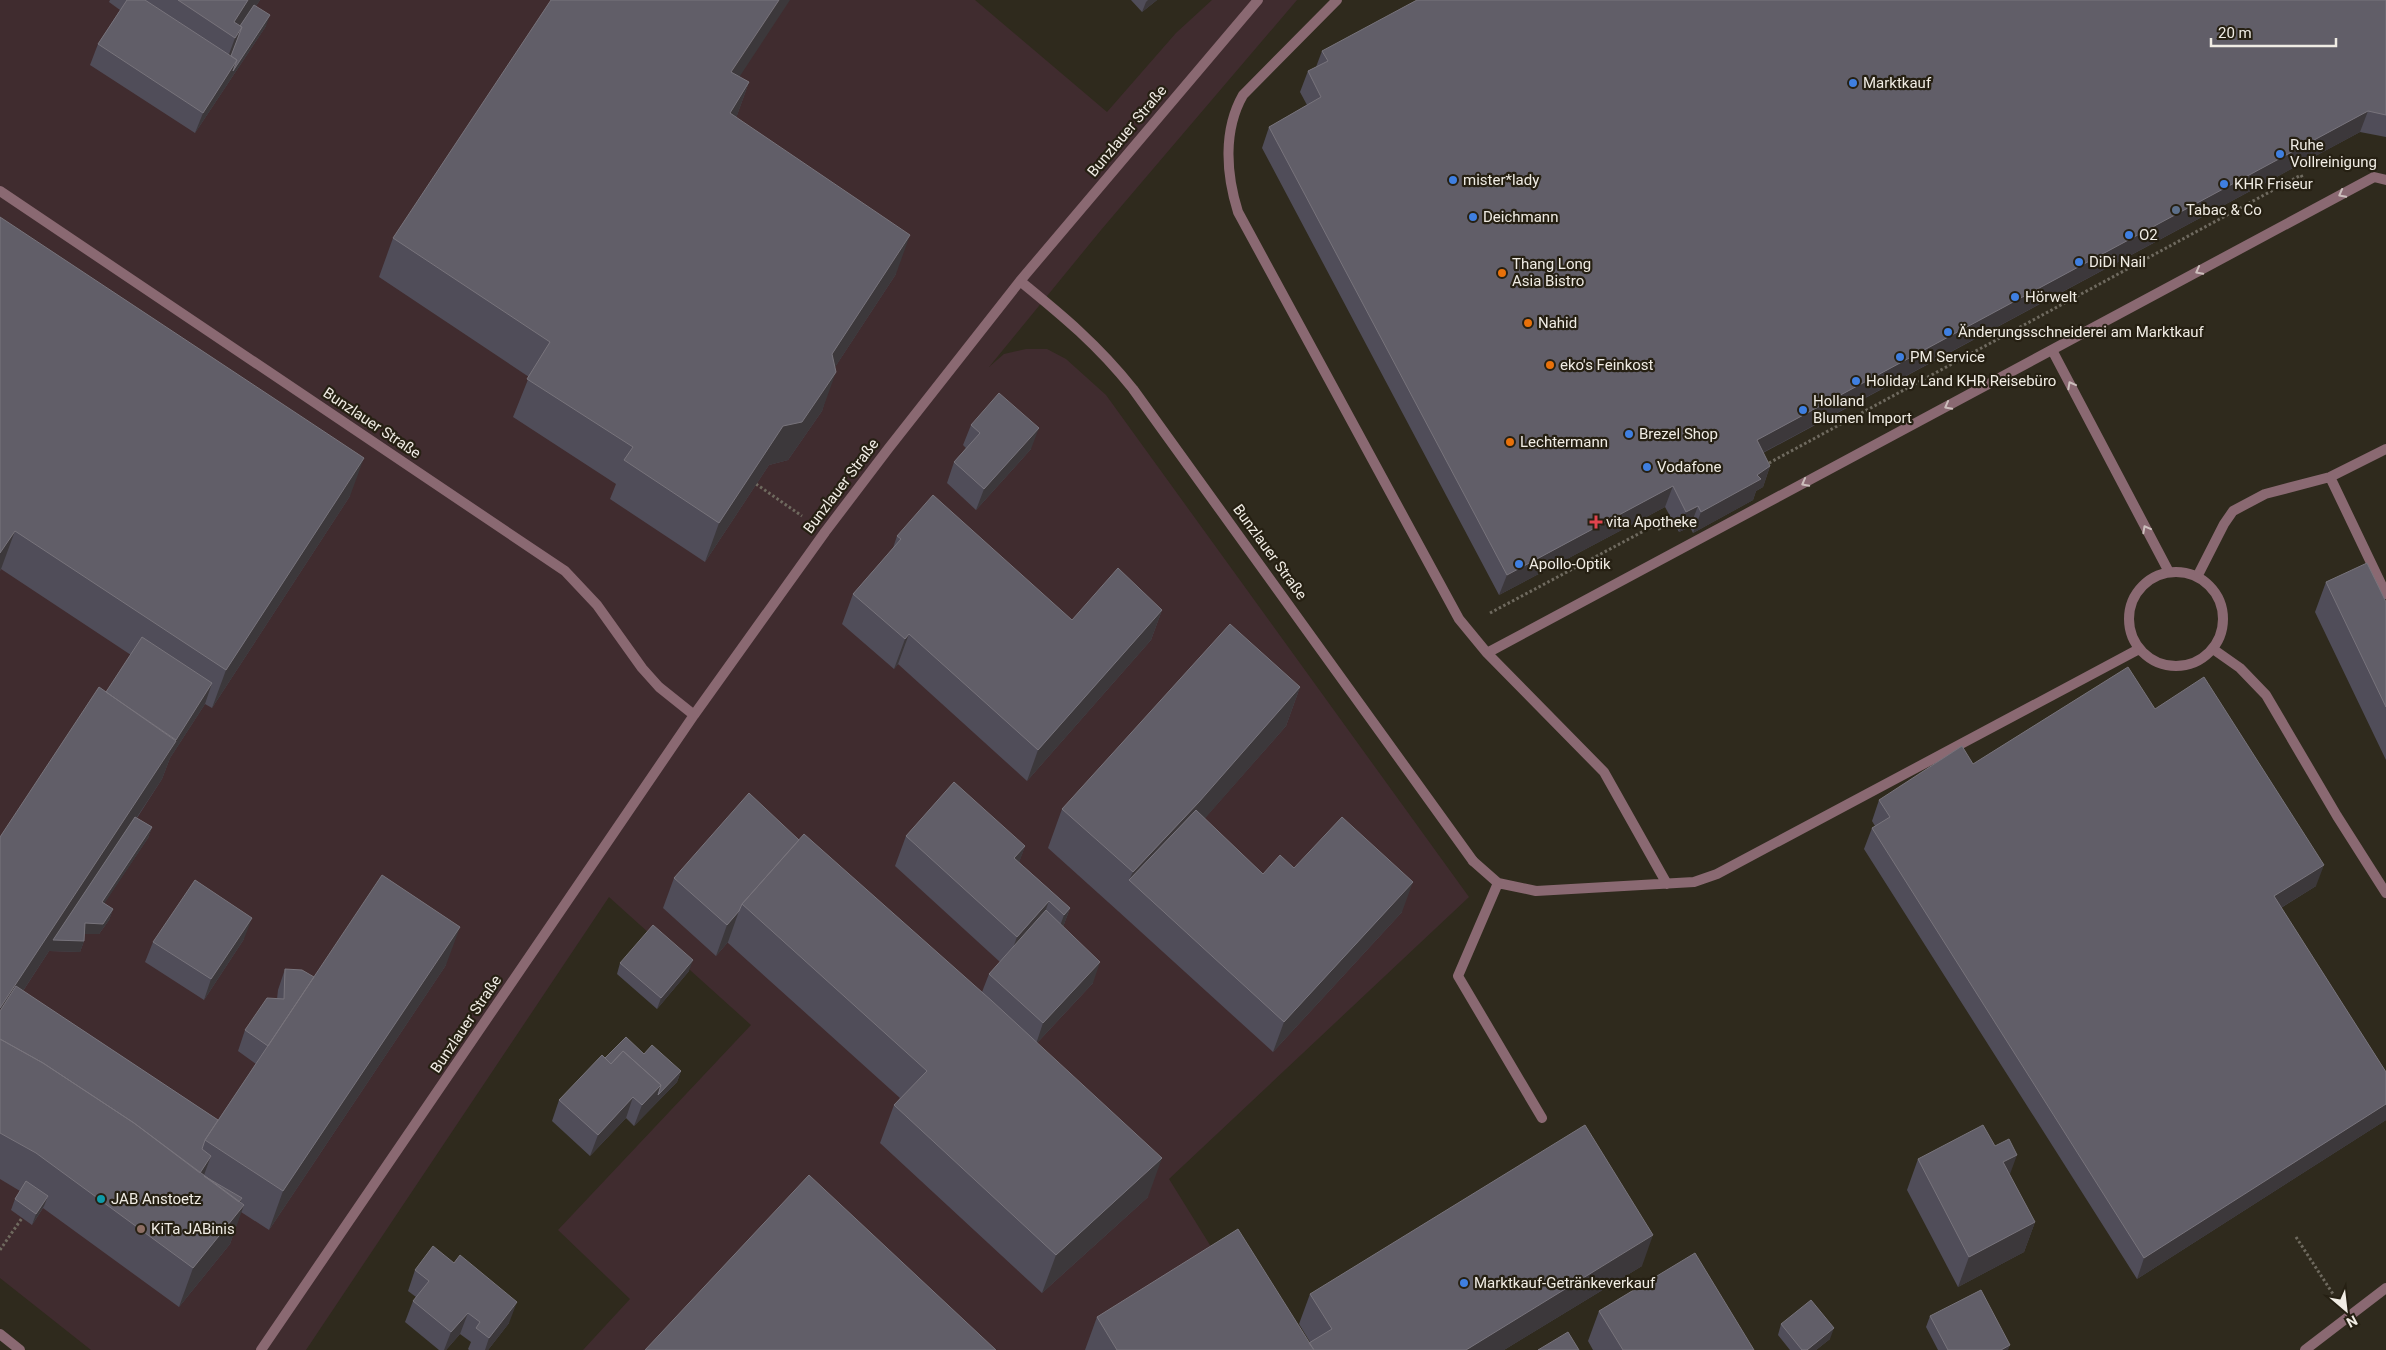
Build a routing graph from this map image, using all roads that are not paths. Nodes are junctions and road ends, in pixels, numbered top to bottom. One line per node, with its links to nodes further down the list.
1 (1258, 0): 5 (street, Bunzlauer Straße)
2 (1337, 0): 14 (street)
3 (2386, 180): 6 (street, one-way to 6)
4 (0, 191): 15 (street, Bunzlauer Straße)
5 (1020, 281): 15 (street, Bunzlauer Straße); 16 (street, Bunzlauer Straße)
6 (2052, 350): 9 (street, one-way to 6); 14 (street, one-way to 14)
7 (2386, 449): 8 (street)
8 (2330, 477): 10 (street); 11 (street)
9 (2169, 572): 10 (street); 12 (street)
10 (2197, 577): 13 (street)
11 (2386, 594)
12 (2139, 649): 13 (street); 17 (street)
13 (2213, 649): 18 (street)
14 (1487, 653): 17 (street)
15 (694, 715): 23 (street, Bunzlauer Straße)
16 (1498, 883): 17 (street); 19 (street)
17 (1667, 884)
18 (2386, 892)
19 (1542, 1118)
20 (2386, 1288): 24 (street)
21 (0, 1334): 22 (street)
22 (20, 1350)
23 (261, 1350)
24 (2305, 1350)

